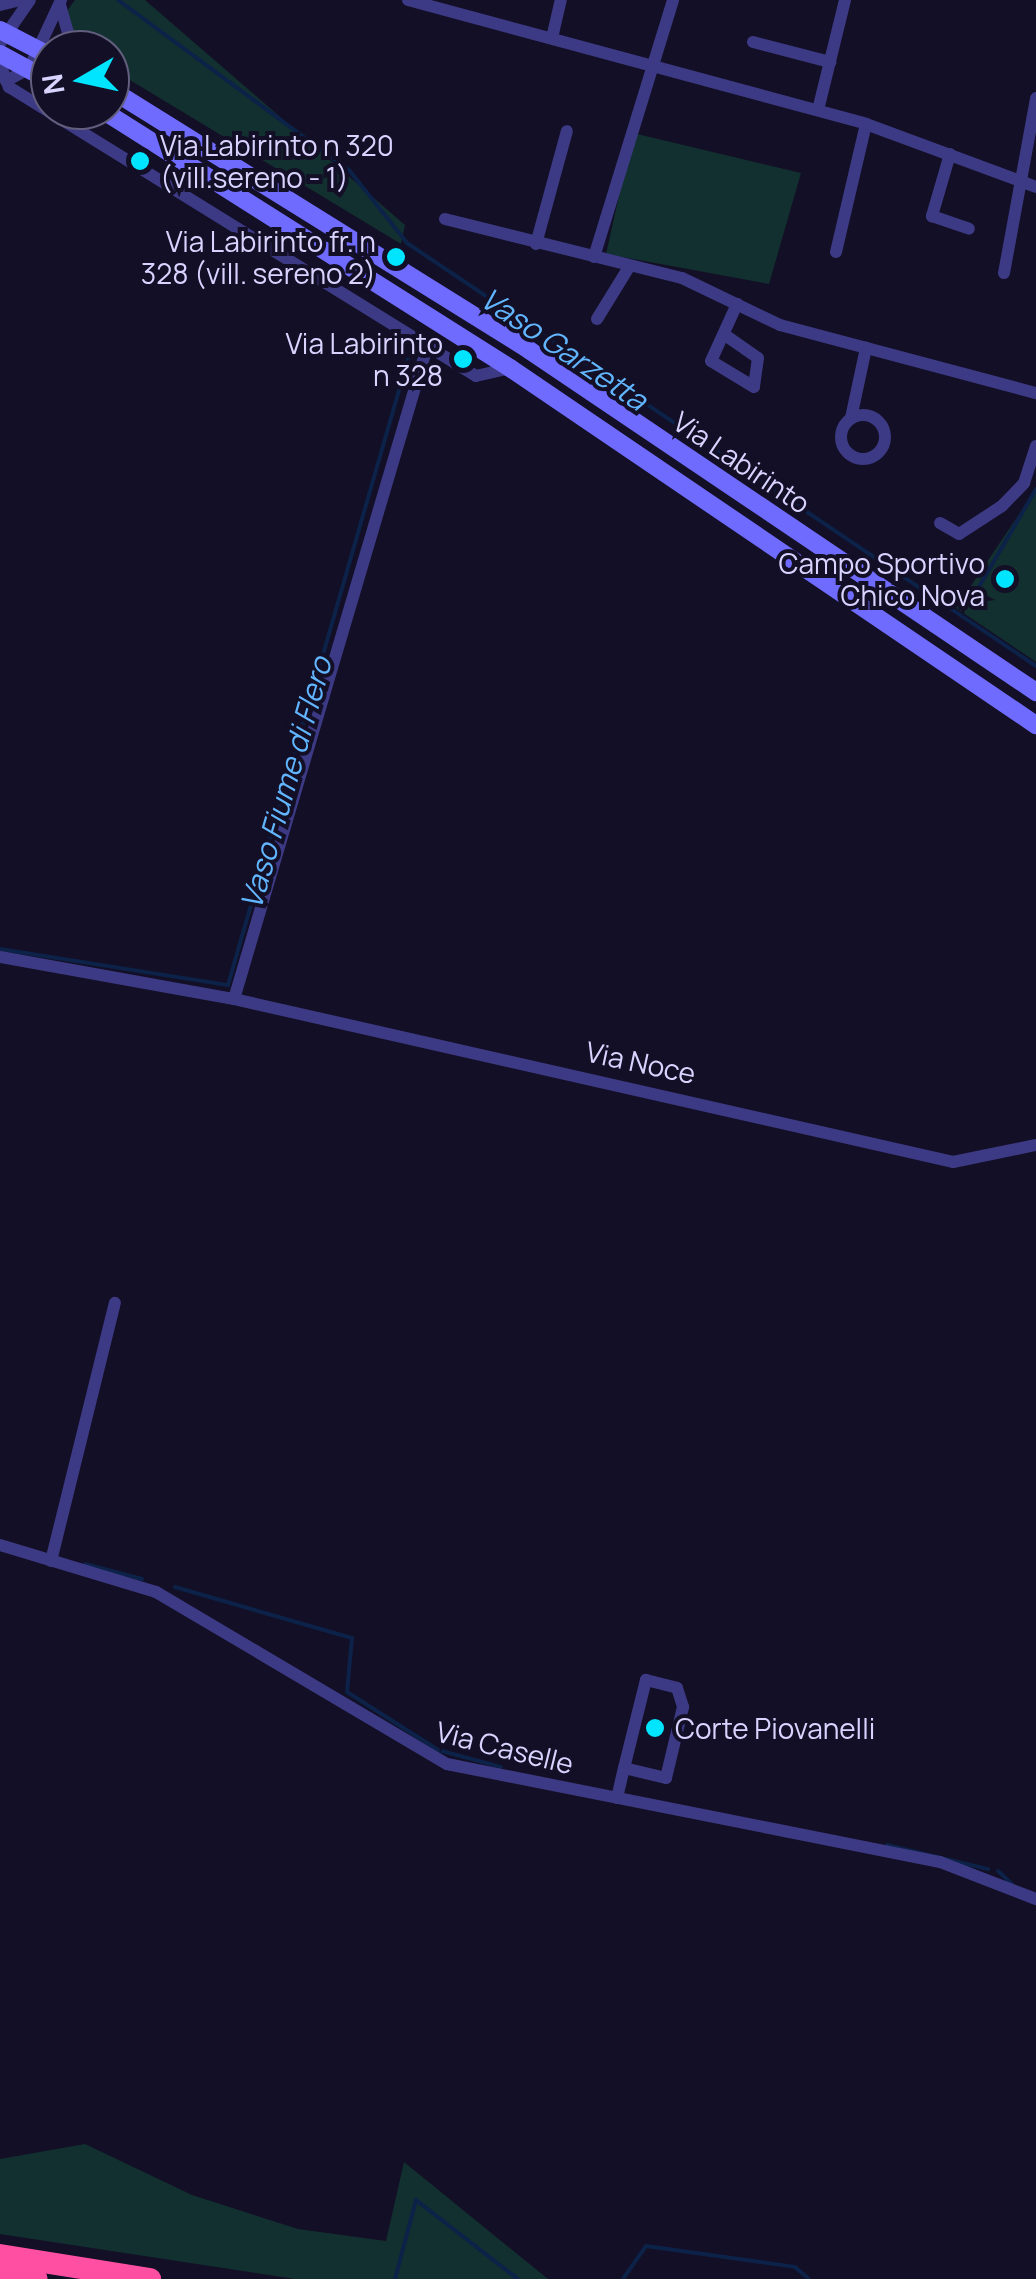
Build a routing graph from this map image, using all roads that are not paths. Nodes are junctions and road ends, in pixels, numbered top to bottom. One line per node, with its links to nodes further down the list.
1 (20, 0): 9 (street)
2 (30, 0): 13 (street)
3 (472, 0): 10 (street)
4 (561, 0): 14 (street)
5 (673, 0): 20 (street)
6 (844, 0): 18 (street)
7 (415, 1): 10 (street)
8 (60, 2): 11 (street); 12 (street)
9 (0, 5)
10 (467, 16): 14 (street)
11 (51, 30)
12 (68, 30)
13 (2, 35): 16 (street)
14 (552, 38): 20 (street)
15 (754, 42): 18 (street)
16 (30, 47)
17 (0, 54): 21 (street)
18 (830, 62): 25 (street)
19 (0, 64): 22 (street)
20 (657, 67): 25 (street); 35 (street)
21 (28, 69): 22 (street)
22 (6, 81): 41 (street)
23 (1036, 98): 30 (street)
24 (130, 101): 48 (street, Via Labirinto)
25 (818, 110): 26 (street)
26 (866, 124): 29 (street); 34 (street)
27 (130, 128): 43 (street, Via Labirinto)
28 (568, 130): 33 (street)
29 (950, 154): 30 (street); 32 (street)
30 (1030, 185): 37 (street)
31 (445, 219): 33 (street)
32 (969, 228)
33 (536, 244): 35 (street)
34 (836, 252)
35 (594, 257): 36 (street)
36 (629, 267): 38 (street); 39 (street)
37 (1004, 273)
38 (737, 304): 40 (street); 42 (street)
39 (597, 318)
40 (725, 335)
41 (427, 347): 43 (street); 51 (street)
42 (866, 348): 44 (street); 45 (street)
43 (510, 368): 49 (street, Via Labirinto)
44 (1036, 394)
45 (850, 418)
46 (1036, 446): 47 (street)
47 (940, 522)
48 (1036, 692)
49 (1036, 726)
50 (0, 957): 51 (street, Via Noce)
51 (234, 998): 52 (street, Via Noce)
52 (1036, 1144)
53 (115, 1304): 55 (street)
54 (0, 1545): 55 (street, Via Caselle)
55 (50, 1561): 57 (street, Via Caselle)
56 (624, 1768): 56 (street); 57 (street)
57 (616, 1798): 58 (street, Via Caselle)
58 (1036, 1898)
59 (0, 2255): 62 (highway)
60 (0, 2273): 61 (highway)
61 (38, 2279)
62 (150, 2279)

